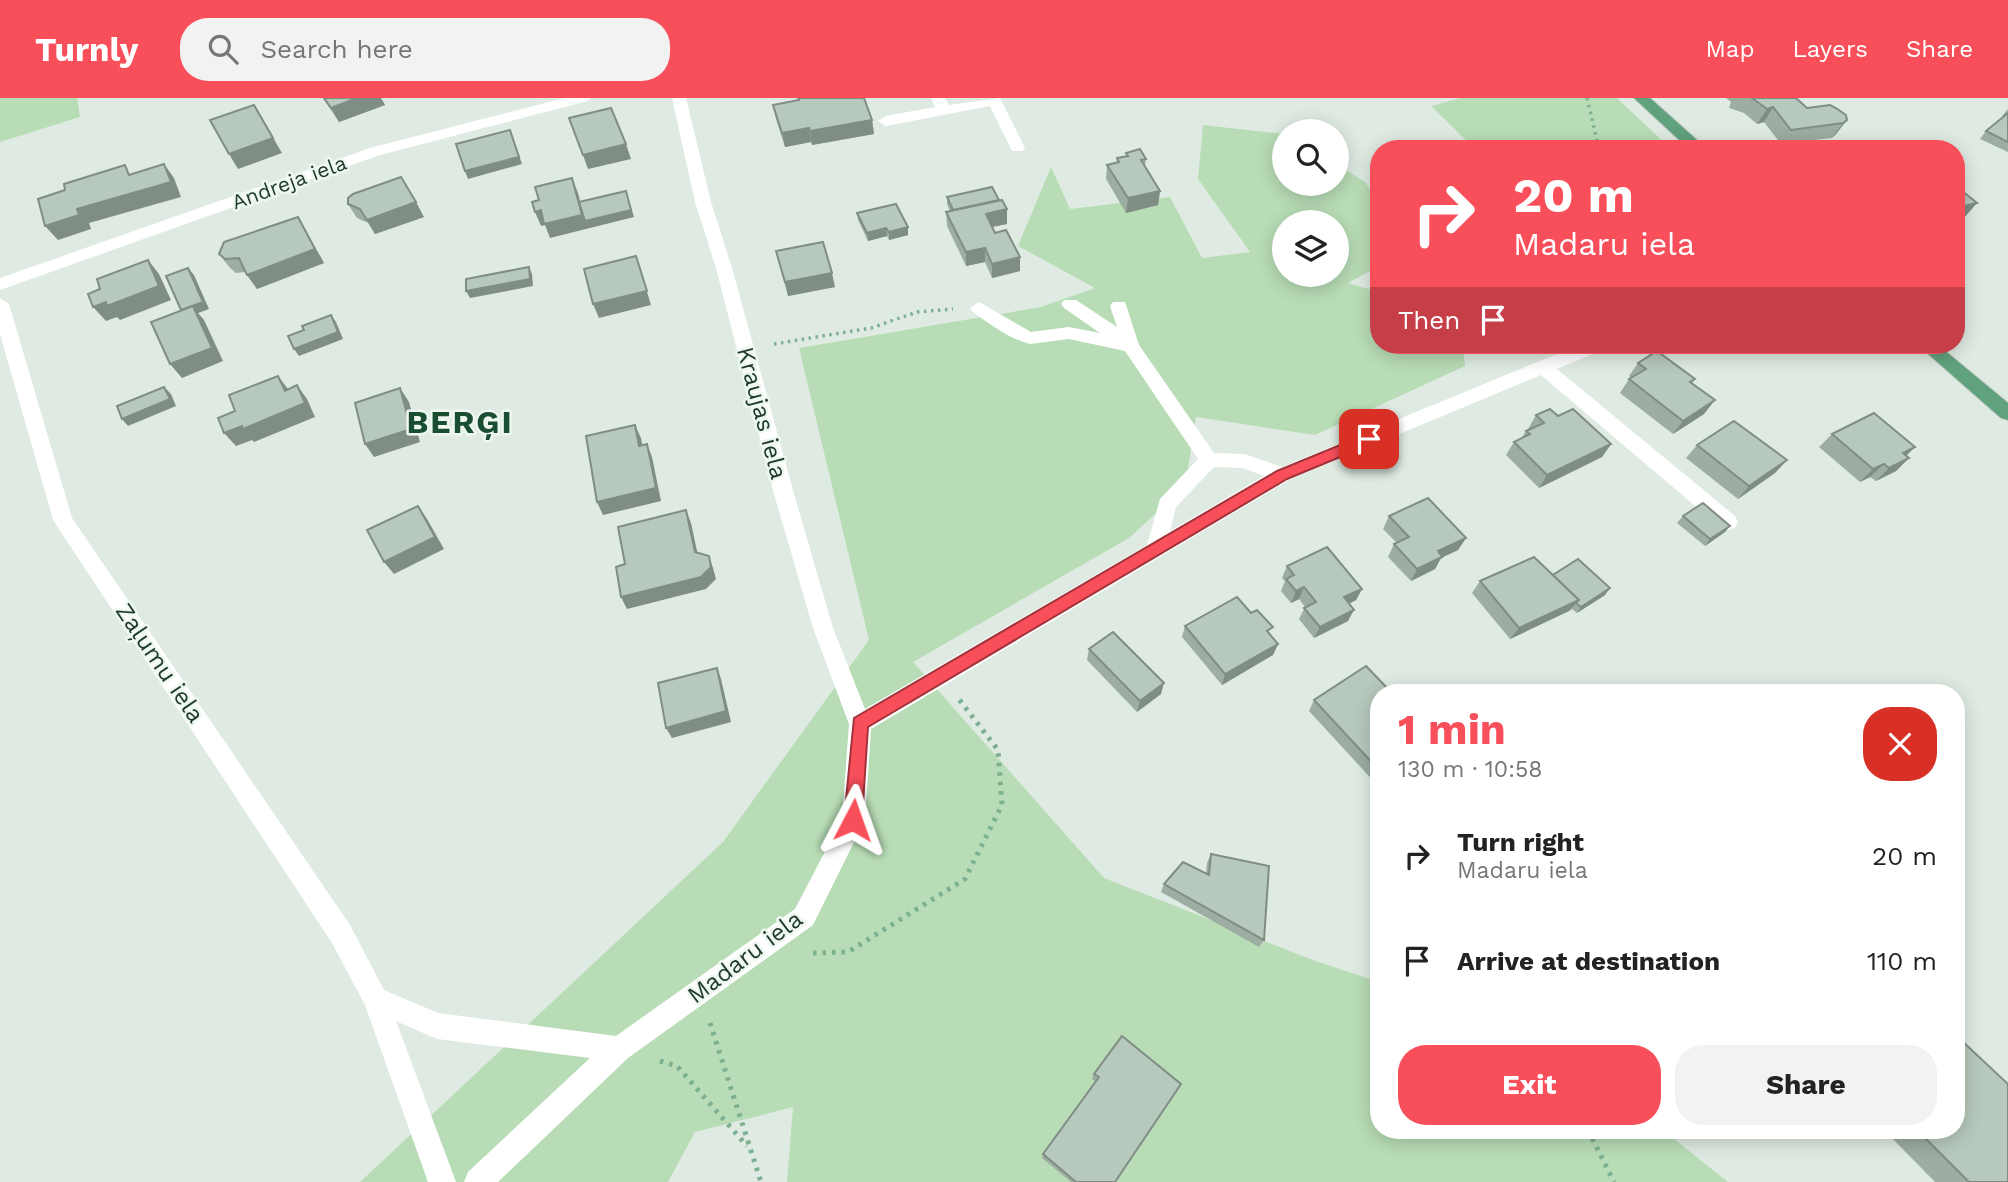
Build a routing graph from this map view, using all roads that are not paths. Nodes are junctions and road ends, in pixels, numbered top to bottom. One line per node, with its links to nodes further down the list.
1 (583, 98): 8 (street, Andreja iela)
2 (679, 98): 22 (street, Kraujas iela)
3 (1641, 98): 6 (main road)
4 (941, 104): 5 (street); 7 (street)
5 (886, 121)
6 (1689, 140)
7 (1017, 148)
8 (0, 284)
9 (0, 304): 23 (street, Zaļumu iela)
10 (1070, 304): 13 (street)
11 (1119, 306): 13 (street)
12 (979, 308): 13 (street)
13 (1131, 346): 18 (street)
14 (1574, 354): 16 (street)
15 (1938, 354): 17 (main road)
16 (1543, 367): 19 (street); 20 (street)
17 (2008, 414)
18 (1209, 460): 19 (street); 21 (street)
19 (1282, 475): 21 (street)
20 (1728, 522)
21 (1155, 551): 22 (street)
22 (860, 723): 24 (street, Madaru iela)
23 (375, 999): 24 (street); 25 (street, Zaļumu iela)
24 (619, 1049): 26 (street, Madaru iela)
25 (442, 1182)
26 (478, 1182)

